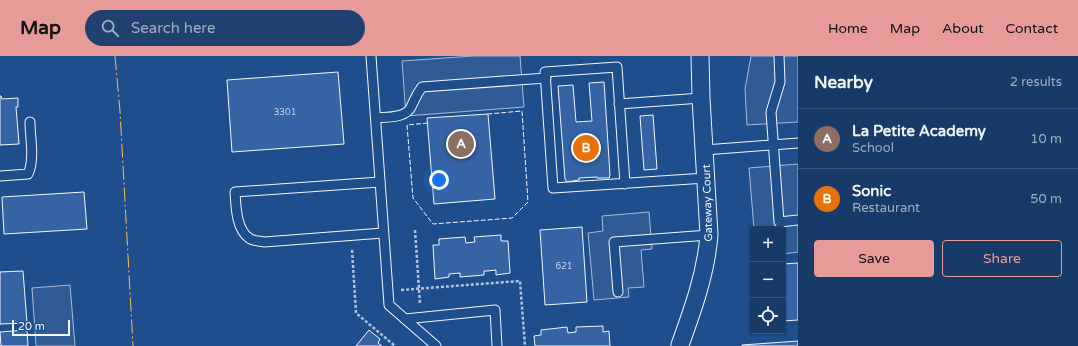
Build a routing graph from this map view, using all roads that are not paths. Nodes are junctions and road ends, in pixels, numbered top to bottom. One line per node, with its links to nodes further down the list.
1 (371, 56): 7 (lane)
2 (700, 56): 5 (street, Gateway Court)
3 (779, 56): 10 (lane)
4 (546, 78): 6 (lane); 7 (lane); 15 (lane)
5 (701, 98): 6 (lane); 11 (street, Gateway Court)
6 (619, 104): 15 (lane)
7 (376, 118): 14 (lane)
8 (30, 122): 12 (lane)
9 (798, 143): 10 (lane)
10 (774, 145): 11 (lane); 16 (lane)
11 (704, 150): 13 (street, Gateway Court)
12 (0, 176)
13 (706, 178): 15 (lane); 18 (street, Gateway Court)
14 (380, 182): 17 (lane); 17 (lane)
15 (625, 184)
16 (798, 220)
17 (383, 233): 20 (lane)
18 (710, 235): 19 (lane); 23 (street, Gateway Court)
19 (618, 292)
20 (405, 319): 21 (lane); 22 (lane)
21 (436, 346)
22 (497, 346)
23 (680, 346)

